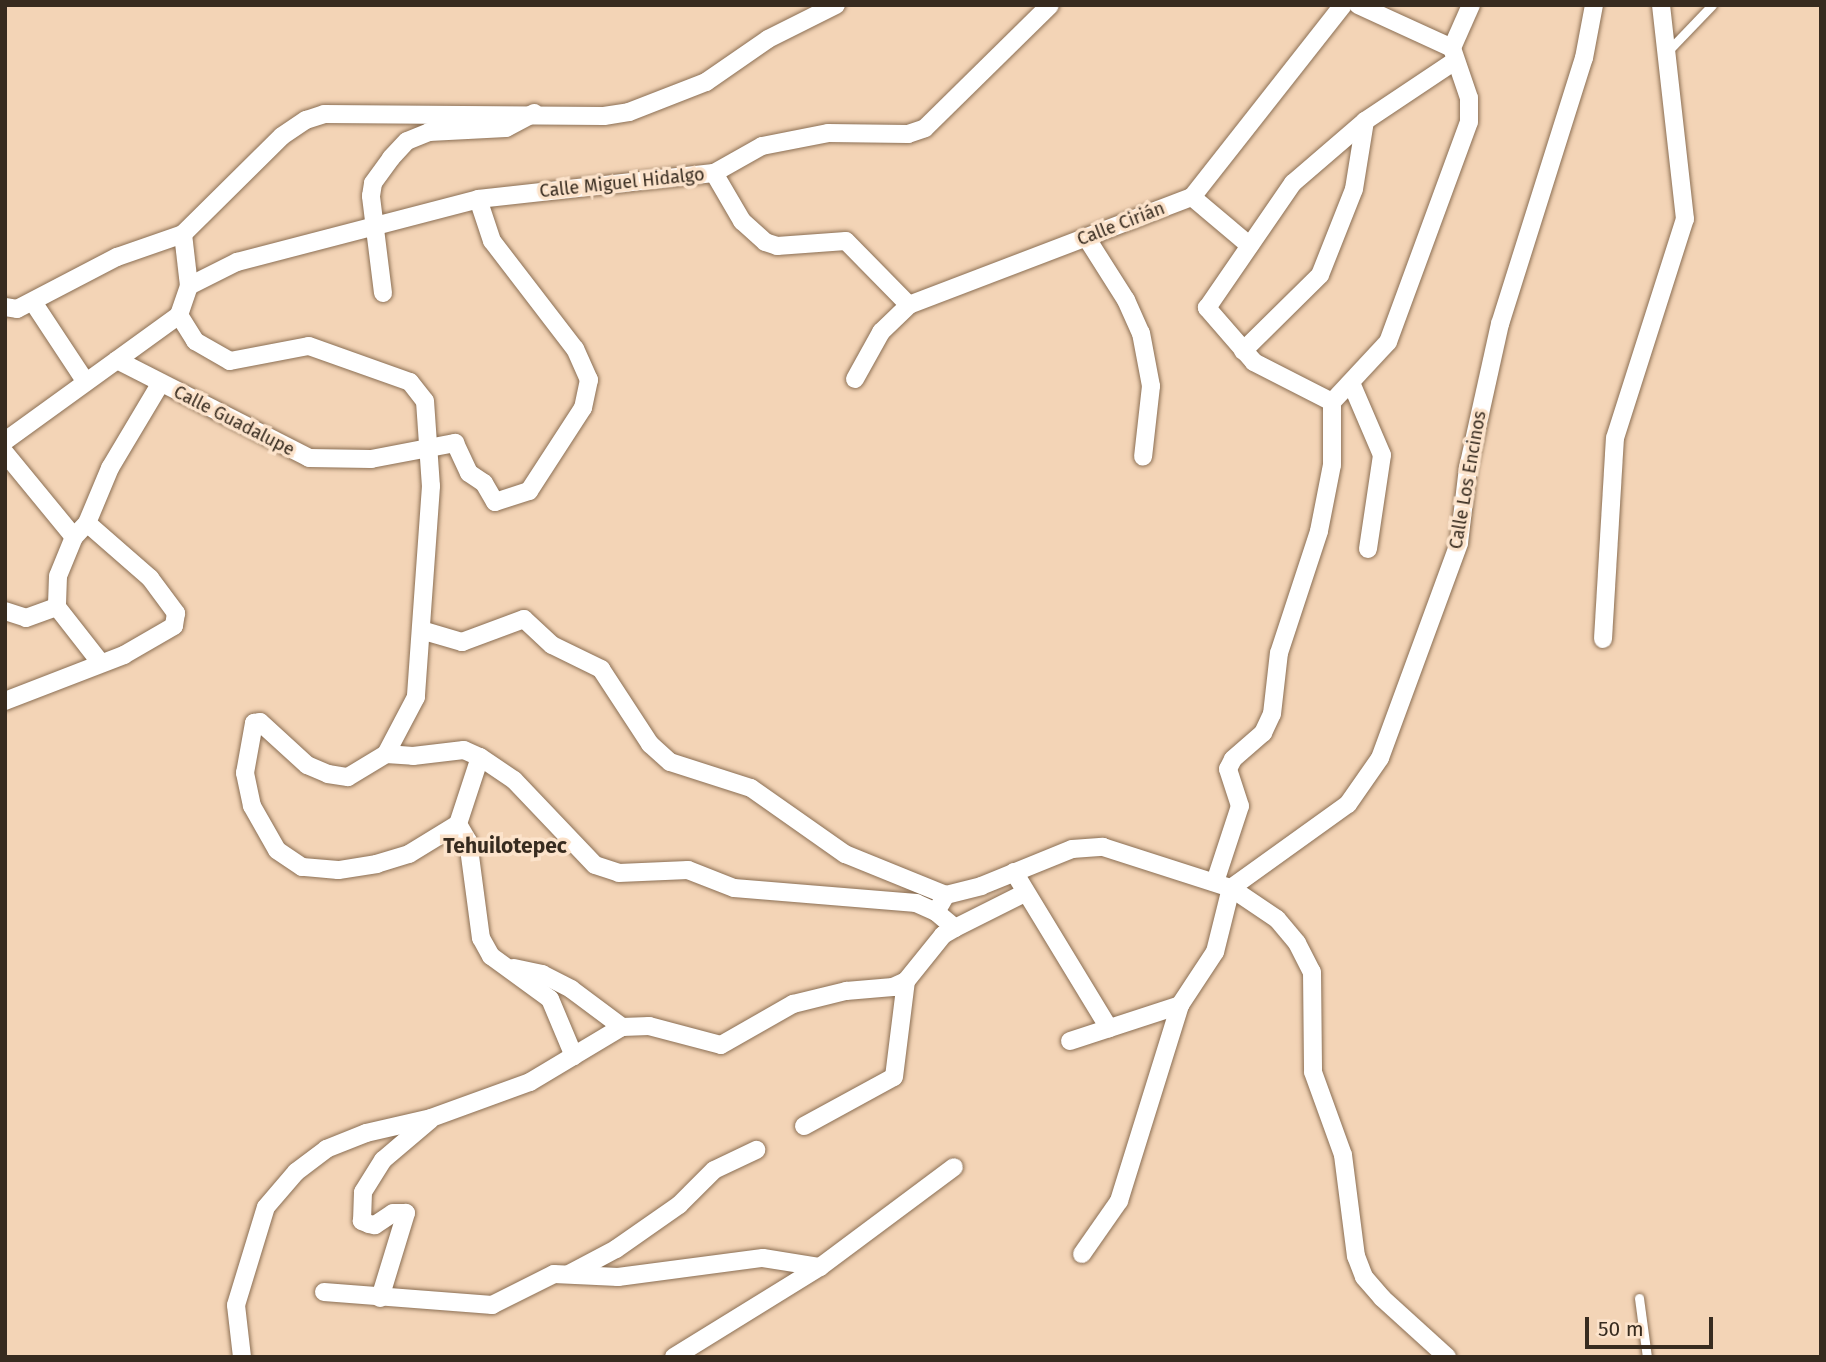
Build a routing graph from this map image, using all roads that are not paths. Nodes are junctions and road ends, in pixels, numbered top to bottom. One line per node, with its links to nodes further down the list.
1 (836, 5): 11 (street)
2 (1050, 5): 13 (street, Calle Miguel Hidalgo)
3 (1343, 5): 14 (street)
4 (1358, 5): 9 (street)
5 (1471, 5): 9 (street)
6 (1594, 5): 50 (street, Calle Los Encinos)
7 (1661, 5): 10 (street)
8 (1712, 5): 10 (lane)
9 (1454, 54): 12 (street); 31 (street)
10 (1665, 54): 43 (street)
11 (534, 113): 16 (street); 17 (street)
12 (1364, 121): 19 (street); 26 (street)
13 (715, 173): 15 (street, Calle Miguel Hidalgo); 23 (street)
14 (1192, 197): 18 (street, Calle Cirián); 19 (street)
15 (478, 199): 16 (street, Calle Miguel Hidalgo); 34 (street, Calle Guadalupe)
16 (374, 227): 20 (street, Calle Miguel Hidalgo); 21 (street)
17 (183, 234): 20 (street); 22 (street)
18 (1086, 237): 23 (street, Calle Cirián); 36 (street)
19 (1249, 244): 26 (street)
20 (190, 286): 25 (street)
21 (383, 293)
22 (33, 302): 24 (street); 29 (street)
23 (909, 305): 28 (street, Calle Cirián)
24 (5, 307)
25 (178, 315): 27 (street); 34 (street)
26 (1243, 351): 32 (street)
27 (117, 360): 29 (street); 30 (street, Calle Guadalupe)
28 (855, 379)
29 (85, 380): 33 (street)
30 (160, 384): 34 (street, Calle Guadalupe); 37 (street)
31 (1352, 385): 32 (street); 39 (street)
32 (1332, 402): 50 (street)
33 (5, 441)
34 (431, 451): 42 (street)
35 (5, 453): 38 (street)
36 (1143, 457)
37 (87, 523): 38 (street); 44 (street)
38 (74, 537): 40 (street)
39 (1368, 549)
40 (57, 607): 41 (street); 44 (street)
41 (5, 611)
42 (421, 630): 46 (street); 52 (street)
43 (1603, 639)
44 (100, 662): 45 (street)
45 (5, 701)
46 (386, 754): 47 (street); 48 (street)
47 (480, 757): 48 (street); 53 (street)
48 (457, 824): 55 (street)
49 (1014, 872): 50 (street); 51 (street); 52 (street)
50 (1223, 885): 57 (street); 74 (street)
51 (1025, 893): 54 (street); 59 (street)
52 (946, 895): 53 (street)
53 (936, 912): 54 (street)
54 (956, 928): 56 (street)
55 (507, 966): 58 (street); 61 (street)
56 (906, 981): 58 (street); 63 (street)
57 (1180, 1005): 59 (street); 66 (street)
58 (622, 1027): 61 (street)
59 (1109, 1028): 60 (street)
60 (1070, 1041)
61 (575, 1056): 62 (street)
62 (431, 1118): 70 (street); 72 (street)
63 (804, 1126)
64 (756, 1150): 68 (street)
65 (954, 1167): 67 (street)
66 (1082, 1254)
67 (820, 1267): 68 (street); 73 (street)
68 (569, 1274): 70 (street)
69 (324, 1292): 70 (street)
70 (380, 1298)
71 (1639, 1298): 75 (lane)
72 (242, 1357)
73 (674, 1357)
74 (1447, 1357)
75 (1647, 1357)

